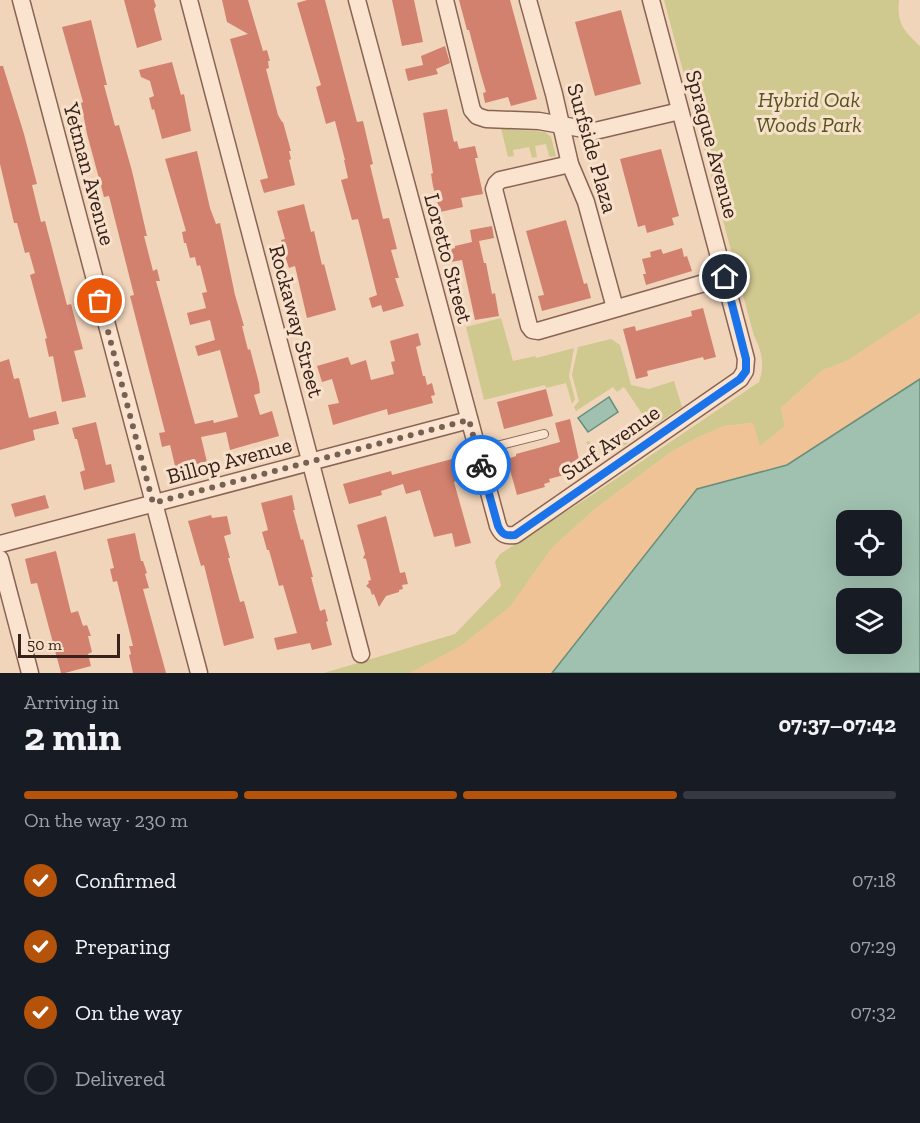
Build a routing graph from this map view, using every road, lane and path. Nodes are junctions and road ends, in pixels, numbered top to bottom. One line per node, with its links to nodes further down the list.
1 (21, 0): 17 (street, Yetman Avenue)
2 (189, 0): 16 (street, Rockaway Street)
3 (357, 0): 13 (street, Loretto Street)
4 (445, 0): 8 (street)
5 (528, 0): 8 (street, Surfside Plaza)
6 (651, 0): 7 (street, Sprague Avenue)
7 (681, 111): 8 (street); 10 (street, Sprague Avenue)
8 (560, 124): 9 (street, Surfside Plaza)
9 (570, 164): 11 (street, Surfside Plaza); 11 (street)
10 (725, 277): 11 (street); 12 (street, Sprague Avenue)
11 (615, 308)
12 (746, 371): 18 (street, Surf Avenue)
13 (469, 420): 15 (street, Loretto Street); 16 (street, Billop Avenue)
14 (544, 434): 15 (lane)
15 (477, 451): 18 (street, Loretto Street)
16 (311, 462): 17 (street, Billop Avenue); 21 (street, Rockaway Street)
17 (153, 503): 19 (street, Billop Avenue); 23 (street, Yetman Avenue)
18 (498, 526)
19 (0, 544)
20 (0, 559): 22 (street)
21 (361, 654)
22 (30, 673)
23 (199, 673)

